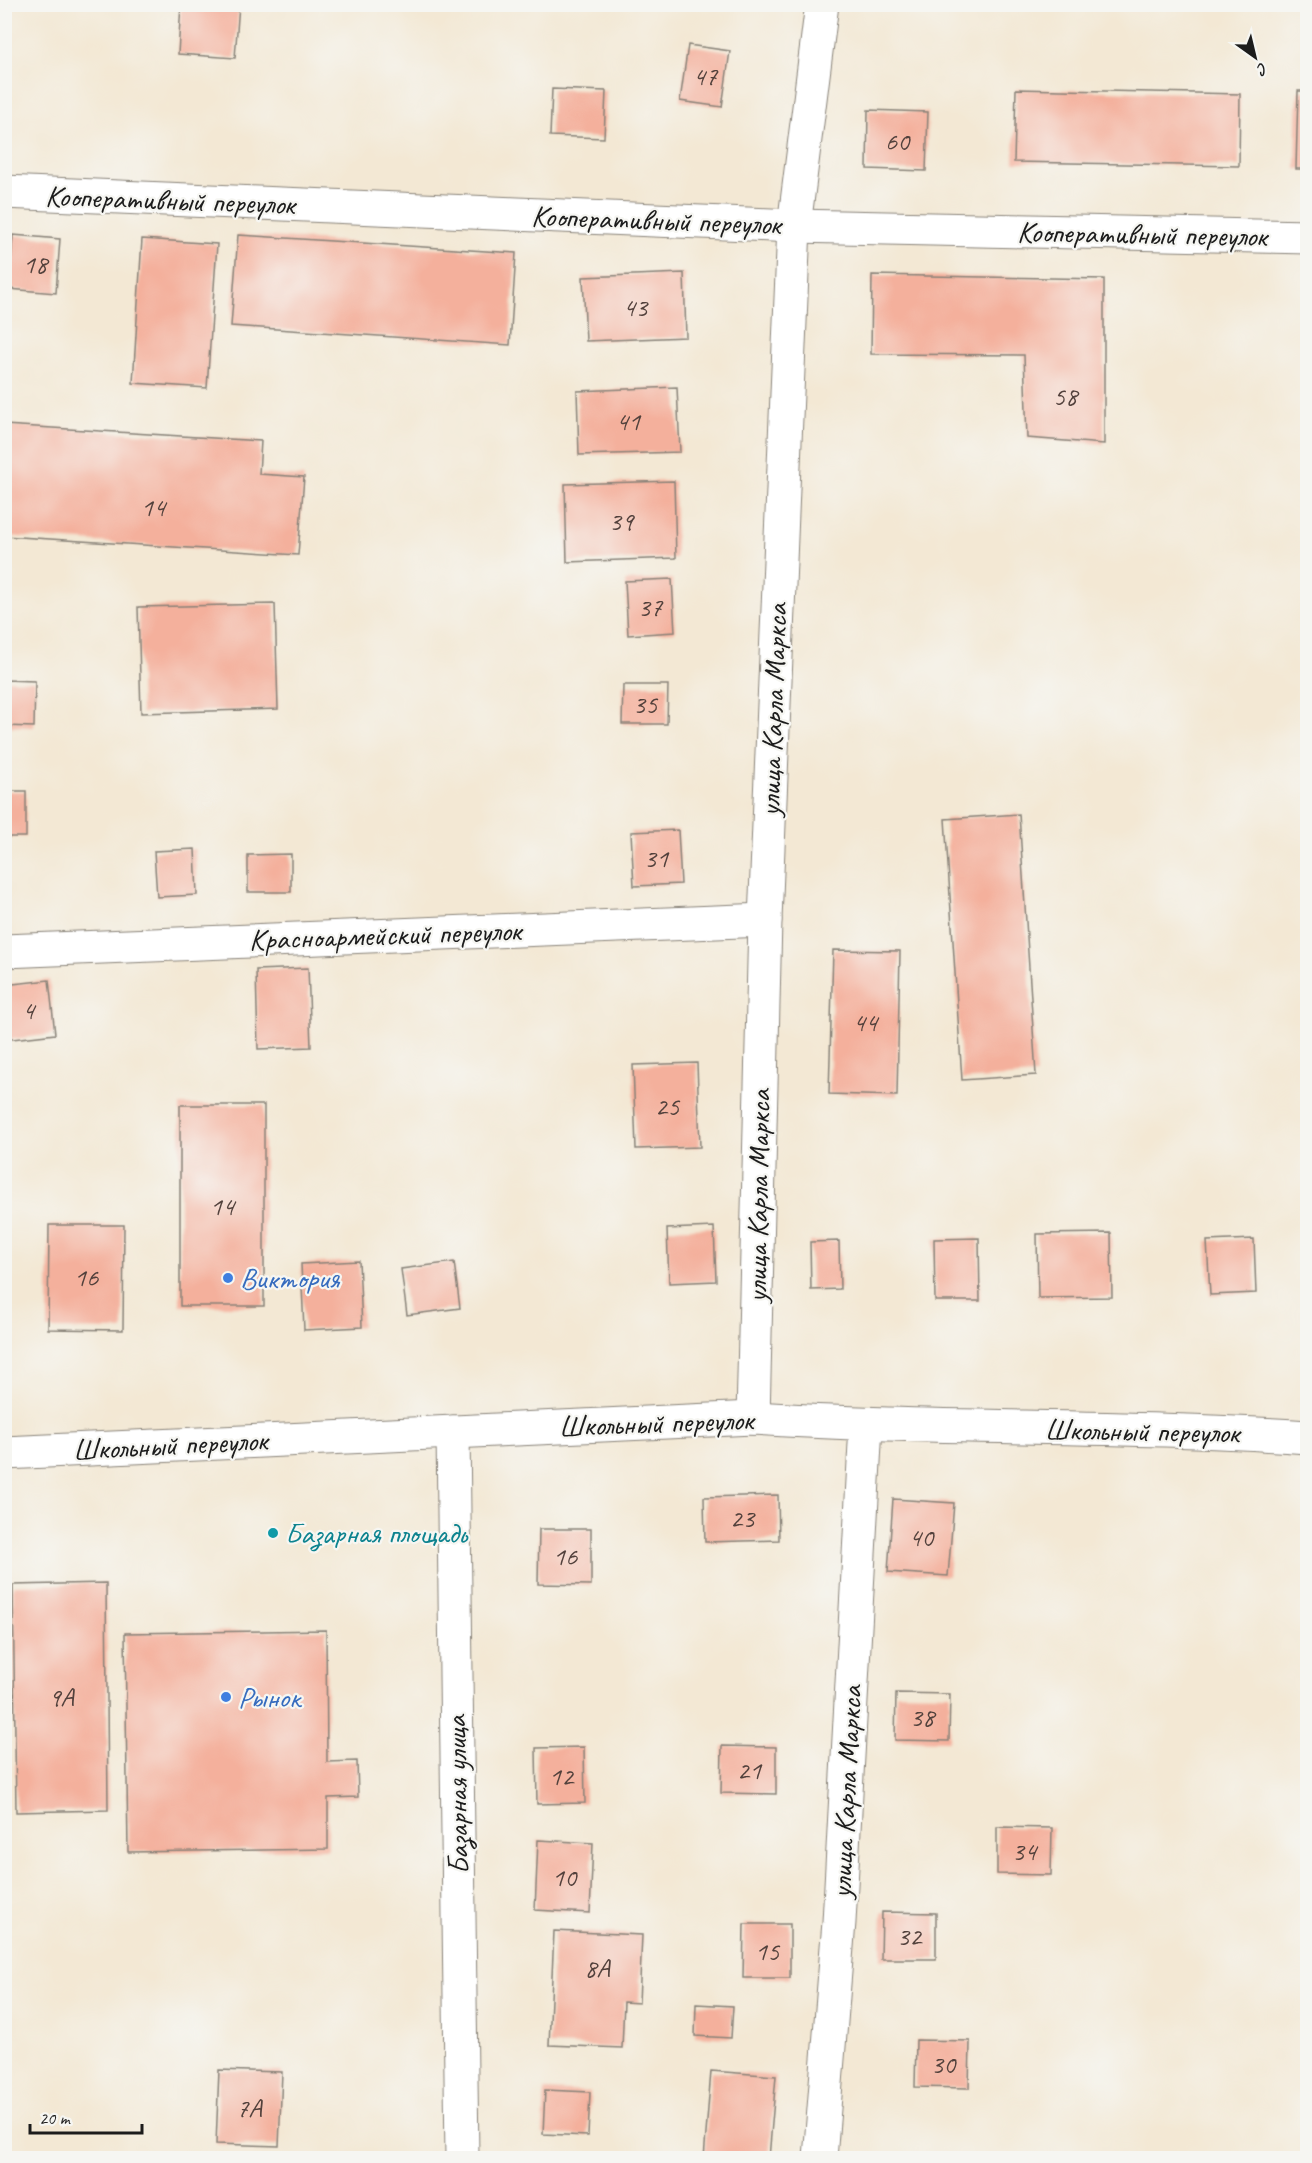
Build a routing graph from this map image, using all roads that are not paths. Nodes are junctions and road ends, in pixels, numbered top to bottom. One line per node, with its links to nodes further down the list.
1 (822, 4): 3 (street, улица Карла Маркса)
2 (4, 192): 3 (street, Кооперативный переулок)
3 (794, 226): 4 (street, Кооперативный переулок); 5 (street, улица Карла Маркса)
4 (1308, 237)
5 (765, 920): 6 (street, Красноармейский переулок); 7 (street, улица Карла Маркса)
6 (4, 951)
7 (753, 1418): 8 (street, Школьный переулок); 9 (street, Школьный переулок)
8 (866, 1425): 10 (street, Школьный переулок); 13 (street, улица Карла Маркса)
9 (453, 1432): 11 (street, Школьный переулок); 12 (street, Базарная улица)
10 (1308, 1437)
11 (4, 1453)
12 (462, 2158)
13 (820, 2158)

